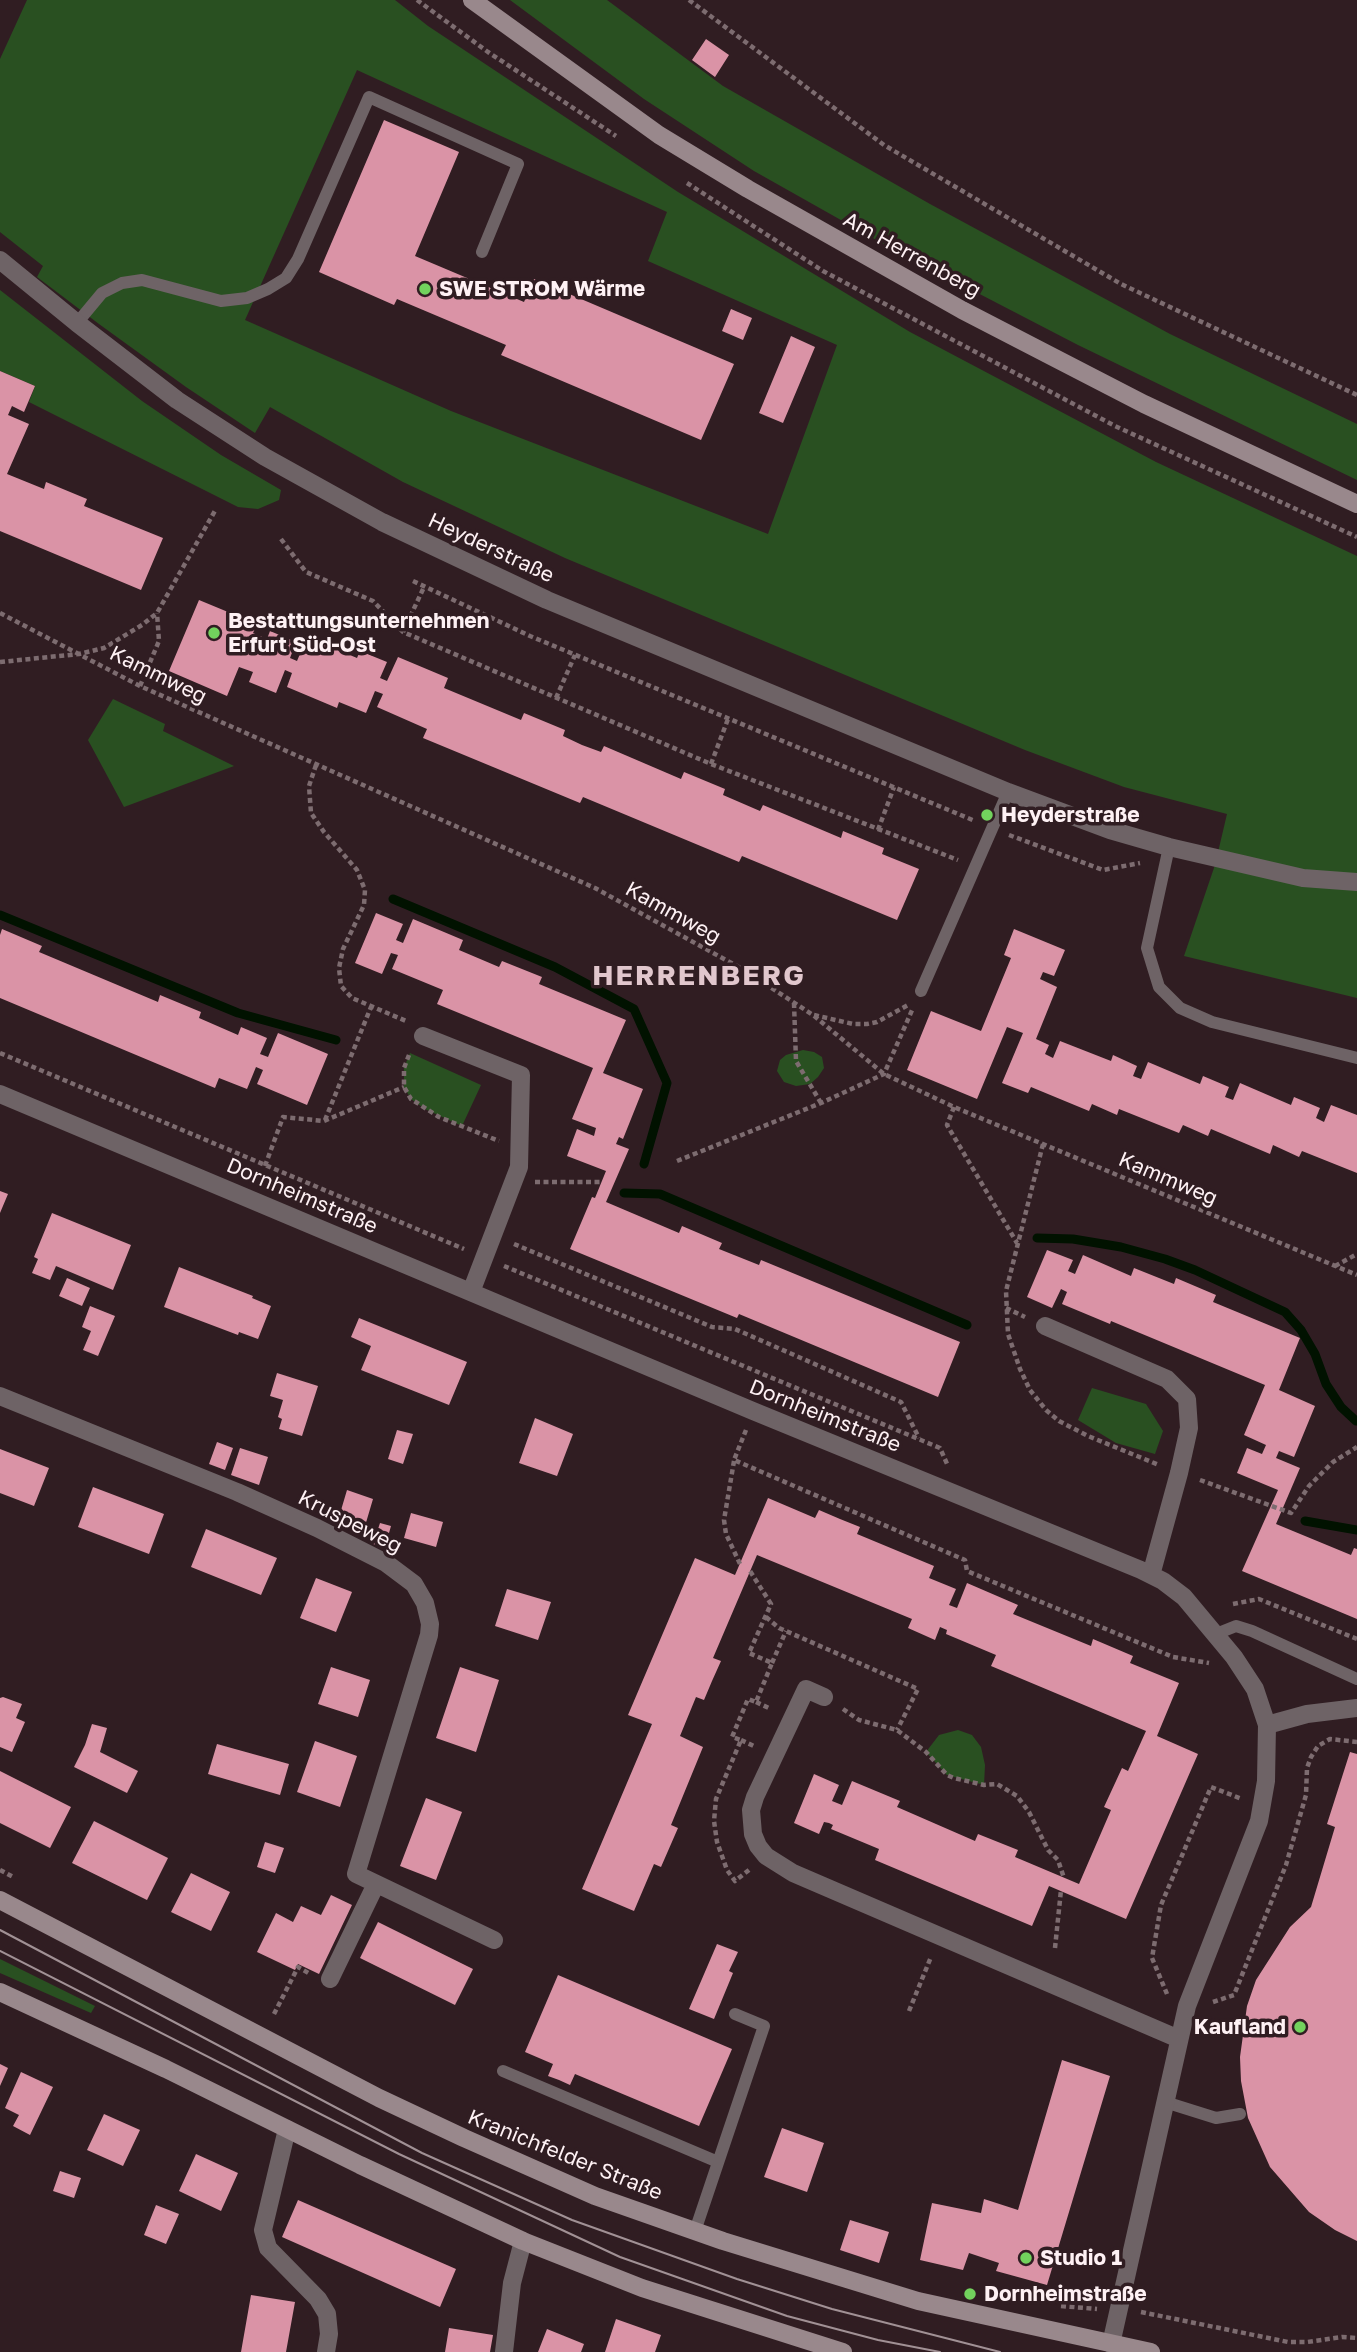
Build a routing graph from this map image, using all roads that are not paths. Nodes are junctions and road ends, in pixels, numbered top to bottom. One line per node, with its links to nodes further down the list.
1 (471, 0): 5 (main road, Am Herrenberg)
2 (482, 252): 4 (lane)
3 (0, 260): 4 (street, Heyderstraße)
4 (77, 323): 6 (street, Heyderstraße)
5 (1357, 504)
6 (1008, 792): 7 (street, Heyderstraße); 9 (lane)
7 (1169, 847): 8 (street, Heyderstraße); 11 (lane)
8 (1357, 882)
9 (921, 991)
10 (424, 1036): 13 (street)
11 (1357, 1058)
12 (0, 1094): 13 (street, Dornheimstraße)
13 (471, 1292): 16 (street, Dornheimstraße)
14 (1045, 1326): 16 (street)
15 (0, 1396): 22 (street, Kruspeweg)
16 (1151, 1575): 17 (street, Dornheimstraße)
17 (1216, 1634): 18 (lane); 21 (street, Dornheimstraße)
18 (1357, 1679)
19 (824, 1697): 28 (street)
20 (1357, 1709): 21 (street)
21 (1267, 1725): 28 (street, Dornheimstraße)
22 (376, 1884): 24 (street, Kruspeweg); 25 (street)
23 (0, 1900): 34 (main road, Kranichfelder Straße)
24 (494, 1940)
25 (330, 1979)
26 (0, 1992): 32 (main road)
27 (734, 2014): 33 (lane)
28 (1179, 2039): 30 (street, Dornheimstraße)
29 (503, 2071): 33 (lane)
30 (1165, 2102): 31 (lane); 36 (street, Dornheimstraße)
31 (1240, 2114)
32 (287, 2129): 35 (main road); 38 (street)
33 (718, 2162): 34 (lane)
34 (695, 2231): 36 (main road, Kranichfelder Straße)
35 (523, 2241): 37 (main road); 39 (street)
36 (1111, 2344): 41 (main road, Kranichfelder Straße)
37 (808, 2347): 40 (main road)
38 (326, 2352)
39 (504, 2352)
40 (843, 2352)
41 (1151, 2352)

